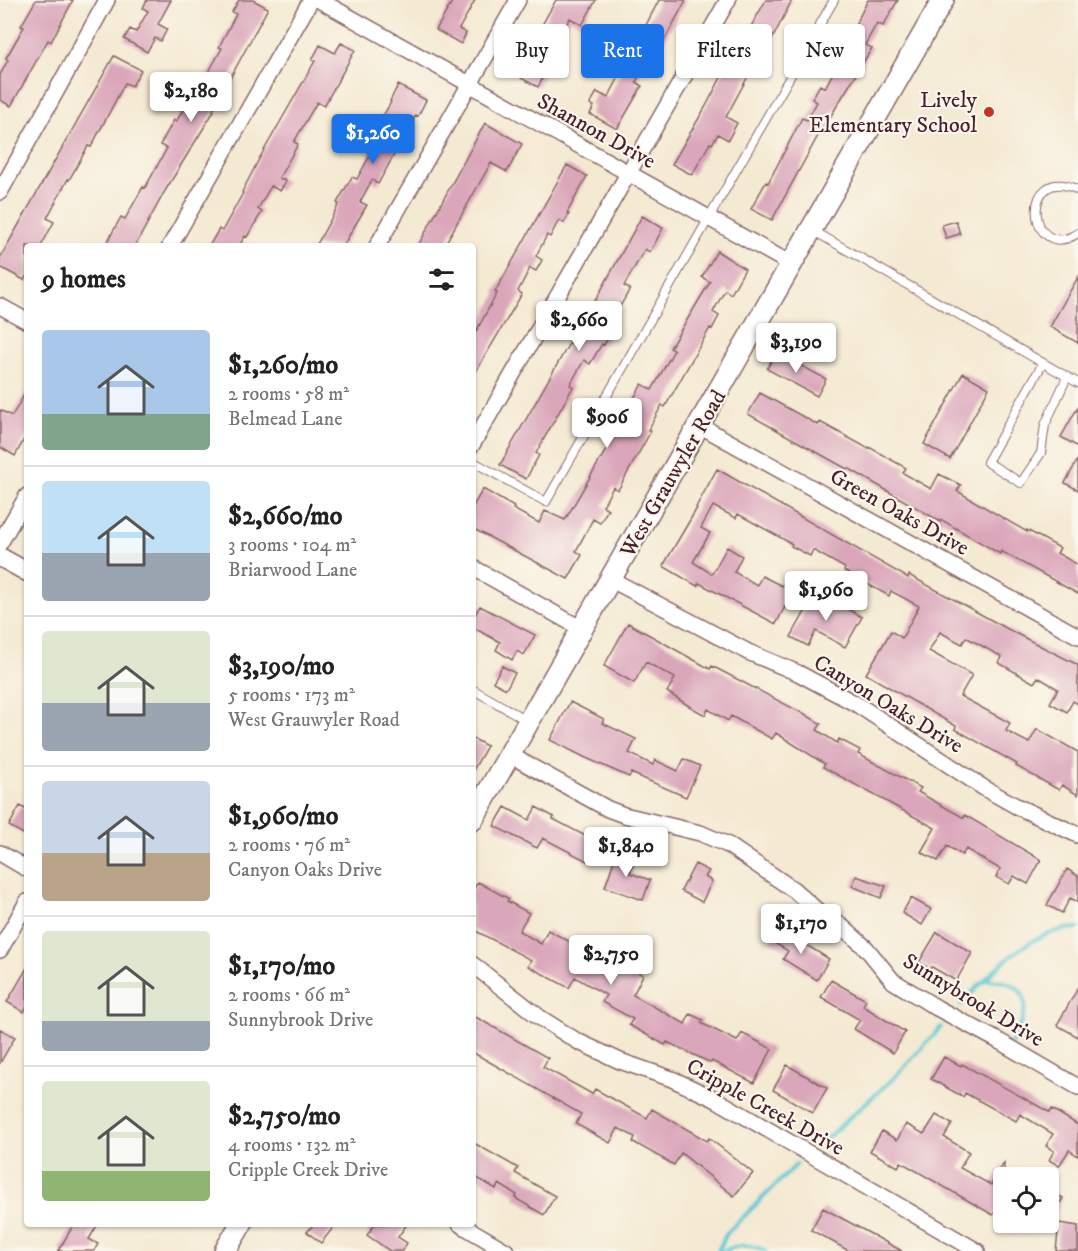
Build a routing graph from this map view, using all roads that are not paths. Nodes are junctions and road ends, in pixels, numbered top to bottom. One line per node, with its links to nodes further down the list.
1 (107, 0): 11 (street)
2 (311, 0): 15 (street)
3 (319, 0): 8 (street, Shannon Drive)
4 (518, 0): 8 (street)
5 (728, 0): 9 (street)
6 (834, 0): 12 (lane)
7 (943, 0): 13 (main road, West Grauwyler Road)
8 (470, 85): 9 (street, Shannon Drive); 16 (street)
9 (629, 174): 12 (street, Shannon Drive); 24 (street)
10 (1078, 190): 14 (lane)
11 (0, 192)
12 (708, 218): 17 (street, Shannon Drive); 25 (lane)
13 (811, 230): 17 (main road, West Grauwyler Road); 20 (lane)
14 (1078, 233)
15 (172, 243)
16 (379, 243)
17 (791, 264): 23 (main road, West Grauwyler Road)
18 (0, 306): 19 (street)
19 (24, 319)
20 (1043, 363): 21 (lane); 21 (lane)
21 (1067, 377): 22 (lane)
22 (1078, 383)
23 (699, 425): 31 (main road, West Grauwyler Road); 33 (street, Green Oaks Drive)
24 (476, 438)
25 (476, 463)
26 (24, 501): 27 (street)
27 (0, 543)
28 (0, 557): 30 (street)
29 (476, 569): 32 (street)
30 (24, 570)
31 (610, 579): 32 (main road, West Grauwyler Road); 38 (street, Canyon Oaks Drive)
32 (582, 628): 35 (main road, West Grauwyler Road)
33 (1078, 636)
34 (476, 691): 35 (lane)
35 (529, 722): 36 (main road, West Grauwyler Road)
36 (510, 754): 37 (main road, West Grauwyler Road); 44 (street, Sunnybrook Drive)
37 (476, 814)
38 (1078, 835)
39 (0, 853): 40 (street)
40 (24, 867)
41 (24, 907): 42 (street)
42 (0, 950)
43 (476, 967): 49 (street, Cripple Creek Drive)
44 (1078, 1087)
45 (239, 1227): 47 (main road)
46 (465, 1227): 48 (street)
47 (225, 1251)
48 (506, 1251)
49 (977, 1251)

